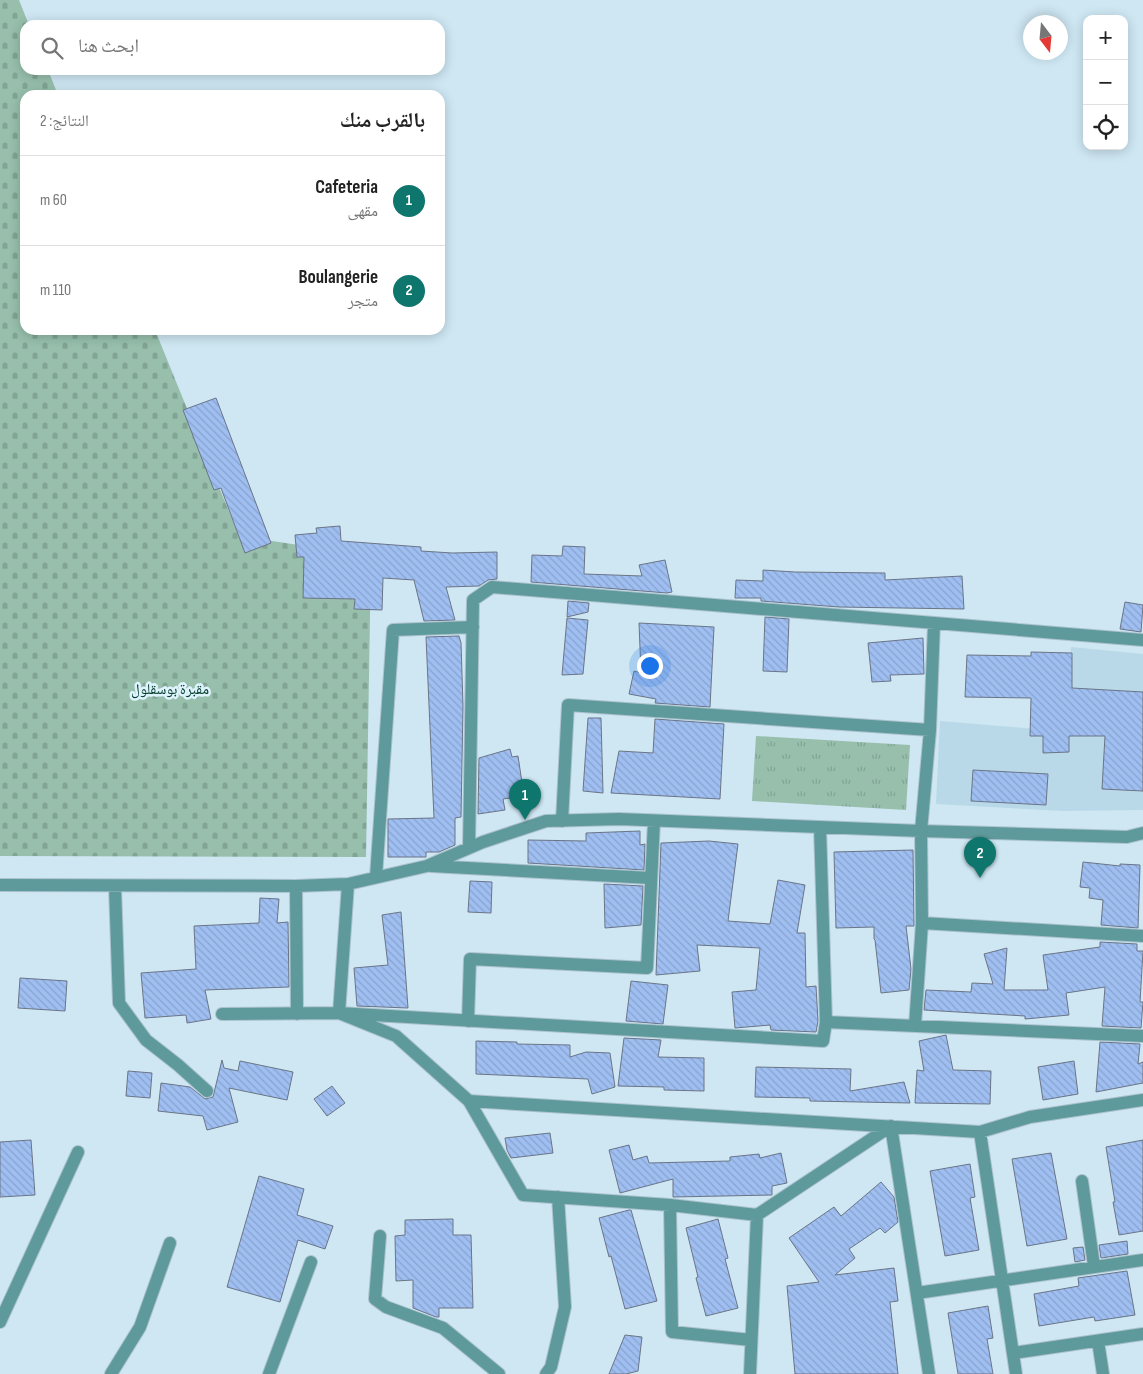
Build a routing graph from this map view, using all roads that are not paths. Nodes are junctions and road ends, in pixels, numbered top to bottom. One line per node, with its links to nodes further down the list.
1 (934, 623): 2 (street); 3 (street); 4 (street)
2 (473, 627): 10 (street); 12 (street)
3 (1143, 640)
4 (930, 730): 5 (street); 8 (street)
5 (562, 821): 6 (street); 10 (street)
6 (654, 821): 7 (street); 13 (street)
7 (820, 827): 8 (street); 24 (street)
8 (921, 831): 9 (street); 18 (street)
9 (1143, 832)
10 (469, 848): 11 (street)
11 (427, 866): 12 (street); 13 (street)
12 (376, 877): 14 (street)
13 (650, 878): 23 (street)
14 (348, 884): 17 (street); 22 (street)
15 (0, 885): 16 (street)
16 (115, 886): 17 (street); 27 (street)
17 (296, 886): 21 (street)
18 (922, 922): 19 (street); 25 (street)
19 (1143, 936)
20 (222, 1014): 21 (street)
21 (297, 1014): 22 (street)
22 (339, 1014): 23 (street); 29 (street)
23 (468, 1021): 24 (street)
24 (826, 1022): 25 (street)
25 (915, 1026): 26 (street)
26 (1143, 1036)
27 (206, 1091)
28 (1143, 1100): 31 (street)
29 (469, 1101): 30 (street); 34 (street)
30 (890, 1126): 31 (street); 36 (street); 43 (street)
31 (980, 1132): 42 (street)
32 (78, 1152): 44 (street)
33 (1082, 1181): 41 (street)
34 (558, 1197): 35 (street); 52 (street)
35 (670, 1205): 36 (street); 46 (street)
36 (757, 1215): 46 (street)
37 (380, 1236): 51 (street)
38 (170, 1243): 49 (street)
39 (1143, 1260): 41 (street)
40 (311, 1262): 50 (street)
41 (1094, 1266): 42 (street)
42 (1002, 1280): 43 (street); 48 (street)
43 (917, 1293): 54 (street)
44 (0, 1322)
45 (1143, 1334): 47 (street)
46 (750, 1340): 53 (street)
47 (1098, 1341): 48 (street); 56 (street)
48 (1013, 1354): 55 (street)
49 (111, 1374)
50 (270, 1374)
51 (500, 1374)
52 (546, 1374)
53 (750, 1374)
54 (929, 1374)
55 (1016, 1374)
56 (1104, 1374)

